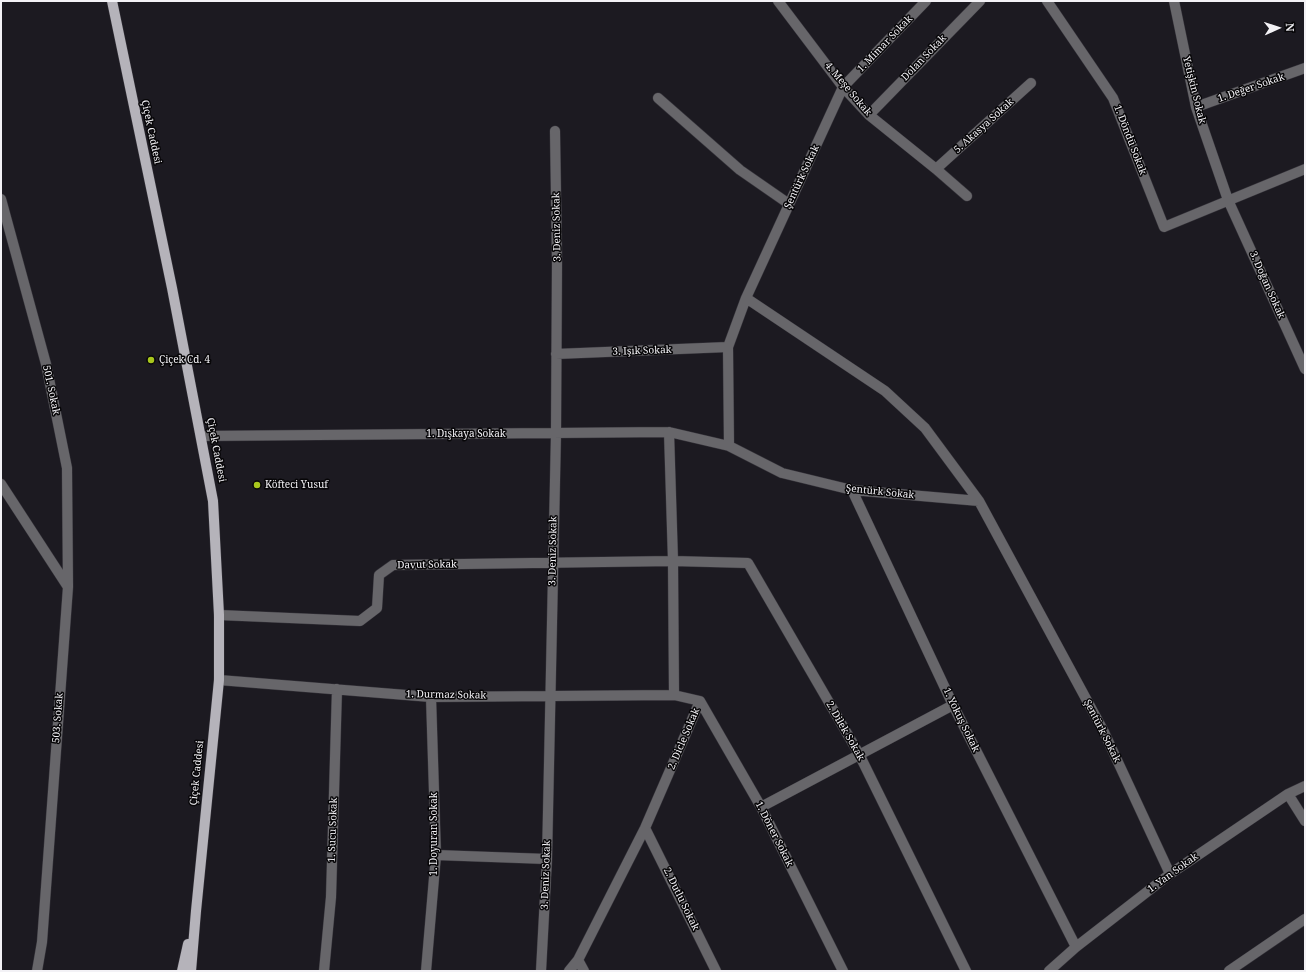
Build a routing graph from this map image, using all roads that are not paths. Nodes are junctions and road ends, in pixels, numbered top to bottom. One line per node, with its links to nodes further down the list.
1 (112, 1): 26 (main road, Çiçek Caddesi)
2 (778, 1): 9 (street, 4. Meşe Sokak)
3 (926, 1): 9 (street, 1. Mimar Sokak)
4 (980, 1): 12 (street, Dolan Sokak)
5 (1047, 1): 18 (street, 1. Döndü Sokak)
6 (1174, 1): 11 (street, Yetişkin Sokak)
7 (1305, 68): 11 (street, 1. Değer Sokak)
8 (1031, 83): 14 (street, 5. Akasya Sokak)
9 (843, 87): 12 (street, 4. Meşe Sokak); 19 (street, Şentürk Sokak)
10 (658, 98): 19 (street)
11 (1196, 107): 18 (street, Yetişkin Sokak)
12 (869, 115): 14 (street, 4. Meşe Sokak)
13 (555, 130): 22 (street, 3. Deniz Sokak)
14 (936, 169): 16 (street, 4. Meşe Sokak)
15 (1305, 170): 18 (street)
16 (967, 196)
17 (1, 199): 33 (street, 501. Sokak)
18 (1228, 200): 23 (street, 3. Doğan Sokak)
19 (789, 204): 20 (street, Şentürk Sokak)
20 (746, 298): 21 (street, Şentürk Sokak); 30 (street)
21 (728, 347): 22 (street, 3. Işık Sokak); 27 (street, Şentürk Sokak)
22 (556, 354): 25 (street, 3. Deniz Sokak)
23 (1305, 369)
24 (669, 432): 25 (street, 1. Dışkaya Sokak); 27 (street, 1. Dışkaya Sokak); 31 (street)
25 (556, 433): 26 (street, 1. Dışkaya Sokak); 32 (street, 3. Deniz Sokak)
26 (201, 436): 34 (main road, Çiçek Caddesi)
27 (729, 446): 29 (street, Şentürk Sokak)
28 (1, 484): 33 (street)
29 (852, 490): 30 (street, Şentürk Sokak); 41 (street, 1. Yokuş Sokak)
30 (978, 501): 50 (street, Şentürk Sokak)
31 (673, 561): 32 (street, Davut Sokak); 38 (street); 42 (street, 2. Dilek Sokak)
32 (552, 563): 34 (street, Davut Sokak); 37 (street, 3. Deniz Sokak)
33 (68, 587): 55 (street, 503. Sokak)
34 (219, 615): 35 (main road, Çiçek Caddesi)
35 (219, 680): 36 (street, 1. Durmaz Sokak); 51 (main road, Çiçek Caddesi)
36 (337, 689): 39 (street, 1. Durmaz Sokak); 58 (street, 1. Sucu Sokak)
37 (550, 695): 38 (street, 1. Durmaz Sokak); 39 (street, 1. Durmaz Sokak); 49 (street, 3. Deniz Sokak)
38 (674, 695): 40 (street, 2. Dicle Sokak)
39 (431, 697): 48 (street, 1. Doyuran Sokak)
40 (700, 701): 45 (street, 1. Döner Sokak); 47 (street, 2. Dicle Sokak)
41 (953, 705): 42 (street); 53 (street, 1. Yokuş Sokak)
42 (859, 754): 45 (street); 65 (street, 2. Dilek Sokak)
43 (1305, 786): 44 (street, 1. Yan Sokak)
44 (1288, 794): 46 (street); 50 (street, 1. Yan Sokak)
45 (761, 807): 64 (street, 1. Döner Sokak)
46 (1305, 821)
47 (645, 828): 54 (street, 2. Dicle Sokak); 63 (street, 2. Dutlu Sokak)
48 (436, 855): 49 (street); 59 (street, 1. Doyuran Sokak)
49 (547, 859): 60 (street, 3. Deniz Sokak)
50 (1170, 874): 53 (street, 1. Yan Sokak)
51 (196, 910): 56 (main road, Çiçek Caddesi); 57 (main road, Çiçek Caddesi)
52 (1305, 919): 67 (street)
53 (1076, 947): 66 (street, 1. Yan Sokak)
54 (578, 960): 61 (street, 2. Dicle Sokak); 62 (street)
55 (37, 971)
56 (182, 971)
57 (191, 971)
58 (324, 971)
59 (426, 971)
60 (541, 971)
61 (569, 971)
62 (584, 971)
63 (716, 971)
64 (843, 971)
65 (966, 971)
66 (1049, 971)
67 (1229, 971)

